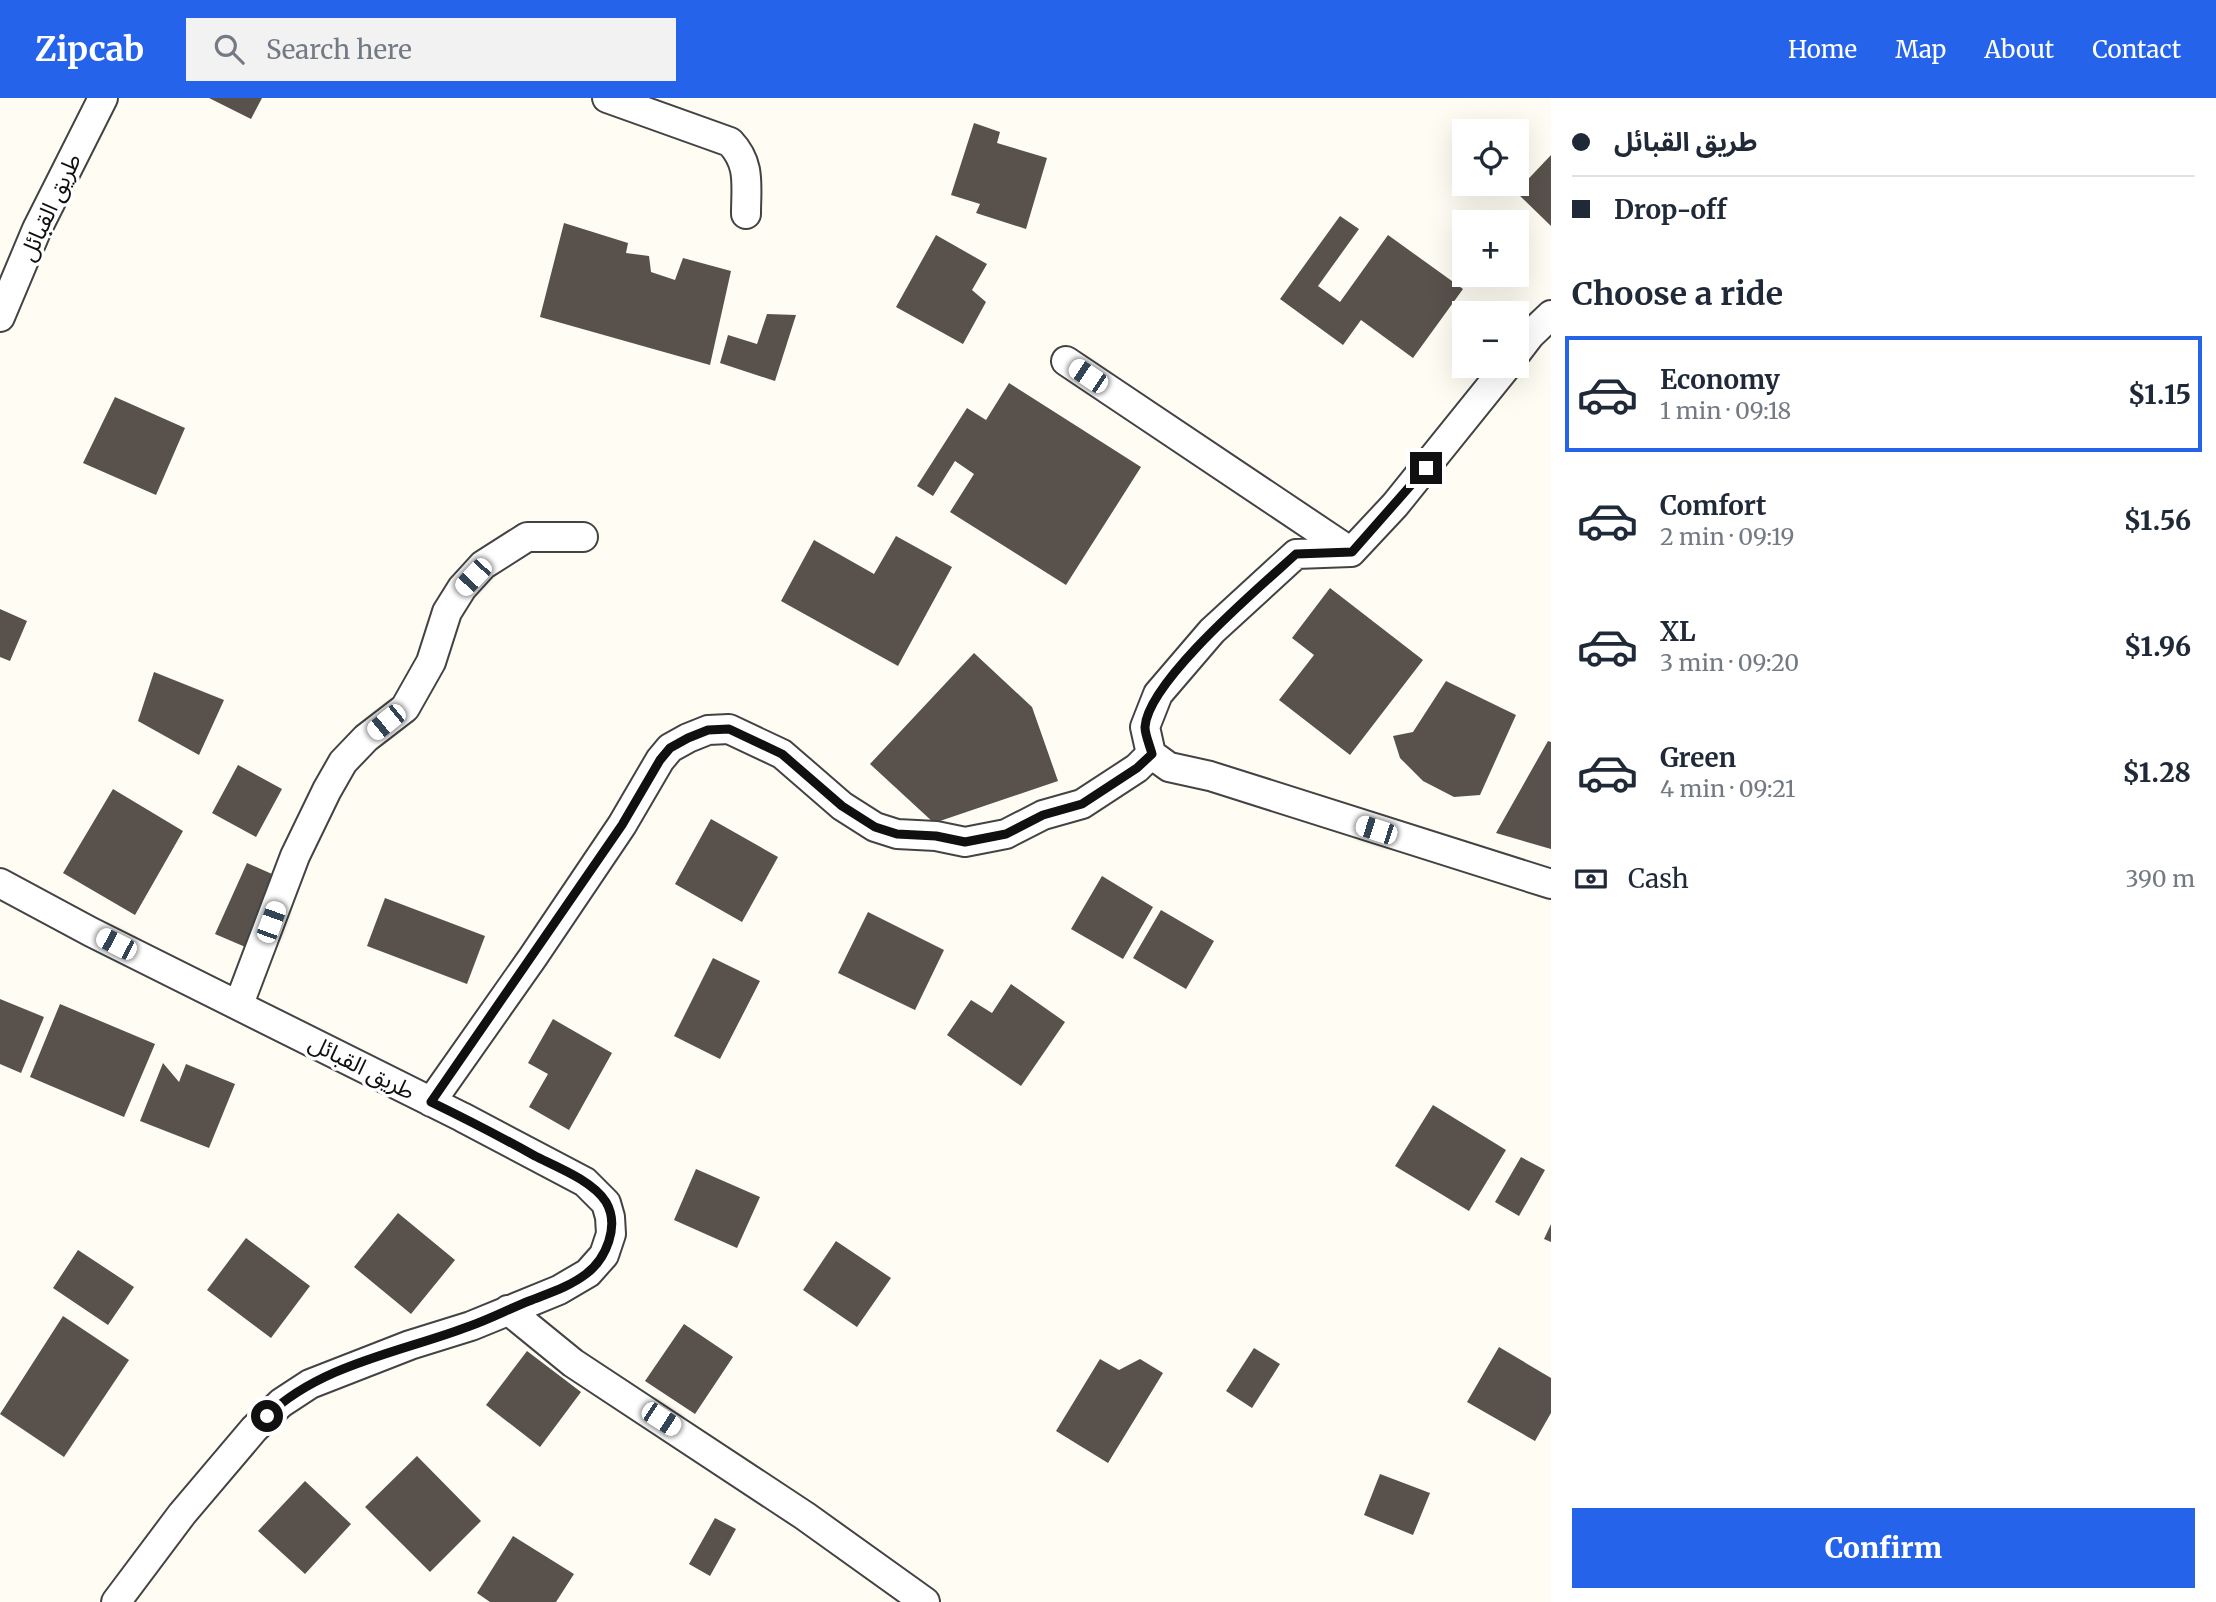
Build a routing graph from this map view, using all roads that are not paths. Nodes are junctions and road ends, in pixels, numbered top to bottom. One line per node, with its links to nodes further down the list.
1 (103, 98): 5 (street, طريق القبائل)
2 (607, 98): 3 (street)
3 (746, 214)
4 (1551, 315): 6 (street)
5 (0, 317)
6 (1529, 336)
7 (1066, 361): 10 (street)
8 (1497, 378): 10 (street)
9 (583, 537): 14 (street)
10 (1352, 552): 11 (street)
11 (1152, 754): 13 (street); 15 (street)
12 (0, 883): 14 (street, طريق القبائل)
13 (1551, 884)
14 (239, 1004): 15 (street, طريق القبائل)
15 (431, 1102): 16 (street, طريق القبائل)
16 (508, 1310): 17 (street, طريق القبائل); 18 (street)
17 (116, 1602)
18 (925, 1602)

